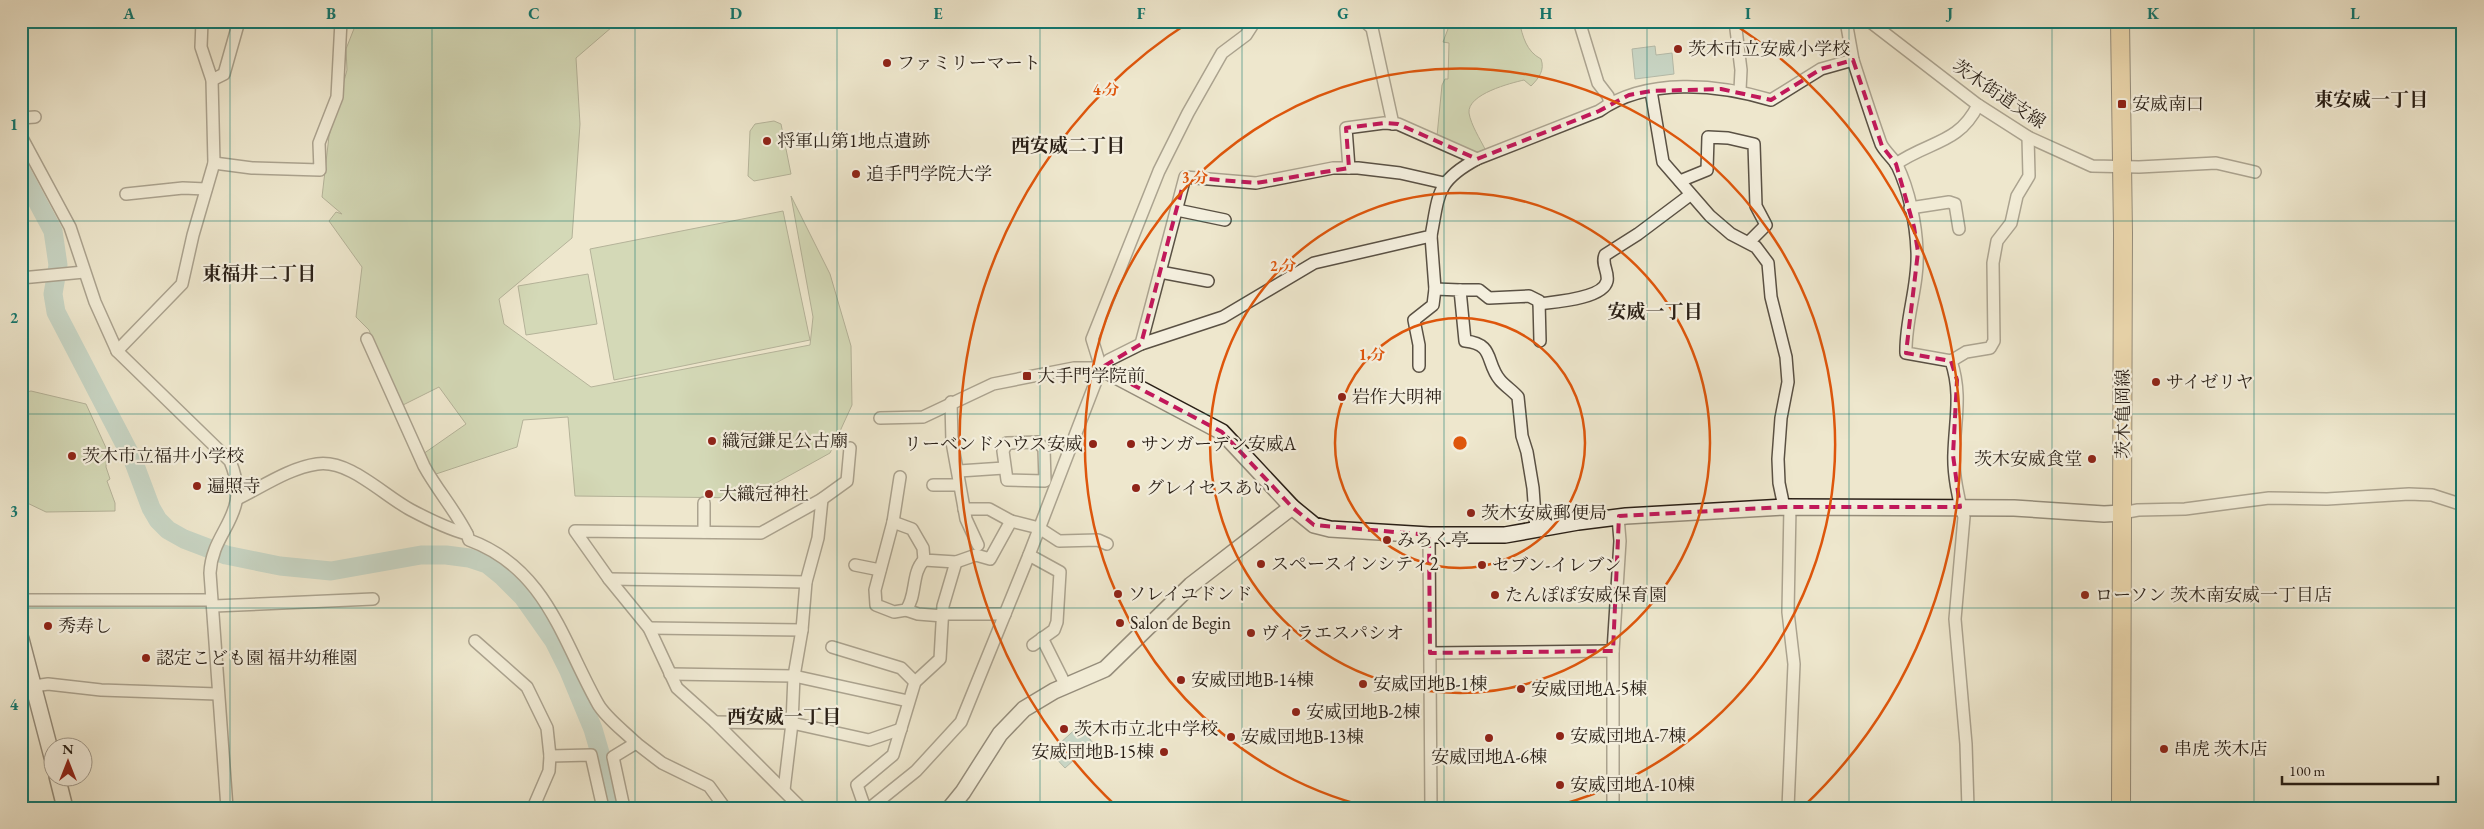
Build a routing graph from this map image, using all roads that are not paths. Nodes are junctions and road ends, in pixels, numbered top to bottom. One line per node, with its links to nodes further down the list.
1 (202, 21): 12 (street)
2 (239, 21): 12 (street)
3 (341, 21): 24 (street)
4 (1255, 21): 54 (street)
5 (1364, 21): 19 (street)
6 (1578, 21): 15 (street)
7 (1735, 21): 13 (street)
8 (1846, 21): 11 (street)
9 (1869, 21): 16 (street, 茨木街道支線)
10 (2120, 21): 26 (main road, 茨木亀岡線)
11 (1853, 60): 13 (street); 25 (street)
12 (212, 80): 24 (street)
13 (1740, 90): 14 (street)
14 (1651, 91): 15 (street); 29 (street)
15 (1610, 104): 23 (street)
16 (1978, 104): 21 (street, 茨木街道支線); 25 (street)
17 (35, 117): 18 (street)
18 (21, 118)
19 (1393, 124): 23 (street); 27 (street)
20 (21, 136): 31 (street)
21 (2028, 137): 26 (street, 茨木街道支線); 52 (street)
22 (21, 152): 31 (street)
23 (1477, 159): 30 (street)
24 (214, 164): 32 (street)
25 (1896, 164): 35 (street)
26 (2123, 166): 28 (street, 茨木街道支線); 71 (main road, 茨木亀岡線)
27 (1348, 168): 30 (street); 36 (street)
28 (2255, 172)
29 (1680, 181): 34 (street); 40 (street)
30 (1444, 183): 39 (street)
31 (50, 189): 41 (street)
32 (206, 189): 33 (street); 51 (street)
33 (126, 194)
34 (1690, 195): 40 (street); 47 (street)
35 (1910, 208): 38 (street); 52 (street)
36 (1177, 210): 37 (street); 42 (street)
37 (1224, 220)
38 (1959, 230)
39 (1430, 236): 45 (street); 50 (street)
40 (1749, 242): 69 (street)
41 (84, 272): 43 (street); 51 (street)
42 (1160, 272): 44 (street); 50 (street)
43 (22, 276)
44 (1208, 281)
45 (1435, 289): 46 (street); 53 (street)
46 (1460, 290): 47 (street); 76 (street)
47 (1539, 304): 49 (street)
48 (367, 339): 78 (street)
49 (1540, 341)
50 (1140, 344): 54 (street)
51 (117, 351): 64 (street)
52 (1951, 361): 67 (street)
53 (1419, 366)
54 (1101, 368): 55 (street); 68 (street); 75 (street)
55 (951, 402): 56 (street); 59 (street)
56 (880, 418)
57 (850, 448): 63 (street)
58 (1004, 468): 58 (street); 59 (street)
59 (959, 471): 61 (street)
60 (900, 477): 74 (street)
61 (959, 484): 62 (street); 70 (street)
62 (933, 485)
63 (822, 498): 77 (street); 88 (street)
64 (237, 499): 78 (street); 91 (street)
65 (704, 503): 77 (street)
66 (2463, 505): 71 (street)
67 (1960, 506): 69 (street); 71 (street); 130 (street)
68 (1292, 507): 79 (street); 106 (street)
69 (1787, 507): 72 (street); 129 (street)
70 (964, 510): 73 (street); 81 (street)
71 (2122, 513): 131 (main road, 茨木亀岡線)
72 (1618, 517): 76 (street); 100 (street)
73 (1011, 521): 75 (street); 84 (street)
74 (893, 522): 83 (street); 86 (street)
75 (1039, 528): 80 (street); 82 (street)
76 (1536, 530): 79 (street)
77 (704, 532): 87 (street)
78 (467, 534): 113 (street)
79 (1429, 535): 101 (street)
80 (1107, 544)
81 (978, 545)
82 (1029, 555): 93 (street); 106 (street)
83 (924, 560): 84 (street); 92 (street)
84 (956, 562): 94 (street)
85 (855, 565): 86 (street)
86 (880, 570): 92 (street)
87 (609, 579): 88 (street); 95 (street)
88 (806, 582): 96 (street)
89 (373, 599): 91 (street)
90 (21, 600): 91 (street)
91 (212, 603): 107 (street)
92 (906, 610): 94 (street)
93 (1005, 614): 94 (street); 125 (street)
94 (943, 615): 105 (street)
95 (649, 628): 96 (street); 102 (street)
96 (802, 630): 103 (street)
97 (21, 639): 104 (street)
98 (475, 641): 114 (street)
99 (832, 647): 105 (street)
100 (1614, 651): 101 (street); 128 (street)
101 (1430, 653): 127 (street)
102 (670, 674): 103 (street); 109 (street)
103 (794, 676): 108 (street); 110 (street)
104 (29, 678): 107 (street); 112 (street)
105 (915, 682): 108 (street)
106 (1066, 686): 126 (street)
107 (217, 694): 118 (street)
108 (908, 702): 111 (street)
109 (715, 722): 110 (street); 116 (street)
110 (792, 723): 111 (street); 116 (street)
111 (901, 729): 124 (street)
112 (46, 736)
113 (636, 743): 121 (street); 122 (street)
114 (550, 756): 119 (street); 120 (street)
115 (60, 786): 117 (street)
116 (784, 790): 123 (street)
117 (65, 808)
118 (226, 808)
119 (533, 808)
120 (603, 808)
121 (624, 808)
122 (725, 808)
123 (801, 808)
124 (864, 808)
125 (870, 808)
126 (950, 808)
127 (1431, 808)
128 (1613, 808)
129 (1788, 808)
130 (1968, 808)
131 (2121, 808)

